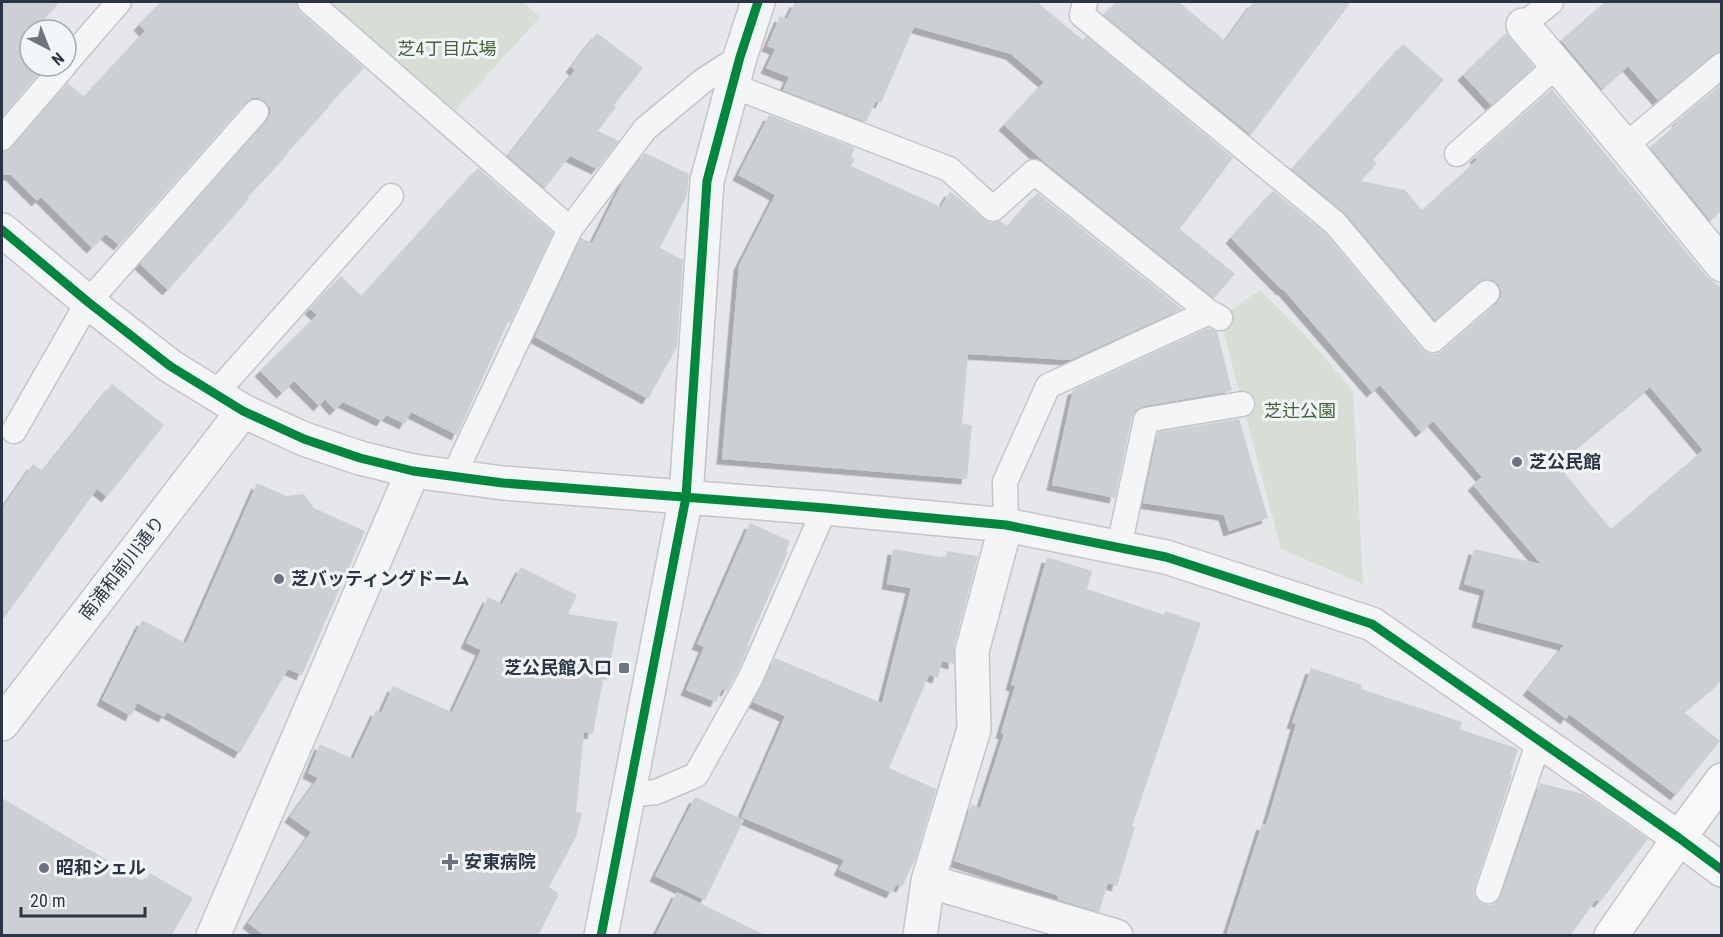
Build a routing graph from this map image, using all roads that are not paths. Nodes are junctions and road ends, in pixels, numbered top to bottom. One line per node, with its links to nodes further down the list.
1 (119, 2): 7 (lane)
2 (310, 2): 17 (lane)
3 (758, 2): 10 (street)
4 (1084, 2): 20 (lane)
5 (1551, 2): 6 (lane)
6 (1523, 25): 9 (street)
7 (78, 50)
8 (1722, 64): 14 (lane)
9 (1557, 65): 14 (street); 15 (lane)
10 (736, 72): 17 (lane); 27 (street); 29 (lane)
11 (54, 78): 13 (lane)
12 (256, 112): 21 (lane)
13 (2, 138)
14 (1625, 146): 19 (street)
15 (1457, 154)
16 (391, 196): 22 (lane)
17 (570, 229): 26 (lane)
18 (2, 230): 21 (street)
19 (1717, 250)
20 (1487, 293)
21 (88, 302): 22 (street); 24 (lane)
22 (229, 403): 25 (street); 31 (street, 南浦和前川通り)
23 (1242, 404): 30 (lane)
24 (14, 431)
25 (413, 471): 26 (street); 40 (street)
26 (453, 477): 27 (street)
27 (686, 497): 28 (street); 34 (street)
28 (825, 508): 29 (street); 34 (lane)
29 (1006, 525): 30 (street); 37 (street)
30 (1119, 547): 32 (street)
31 (2, 724)
32 (1539, 741): 35 (street); 38 (lane)
33 (1722, 780): 35 (main road)
34 (628, 795): 41 (street)
35 (1679, 837): 36 (street); 43 (main road)
36 (1722, 870)
37 (928, 881): 39 (street); 42 (street)
38 (1488, 891)
39 (1112, 935)
40 (213, 936)
41 (601, 936)
42 (920, 936)
43 (1611, 936)

